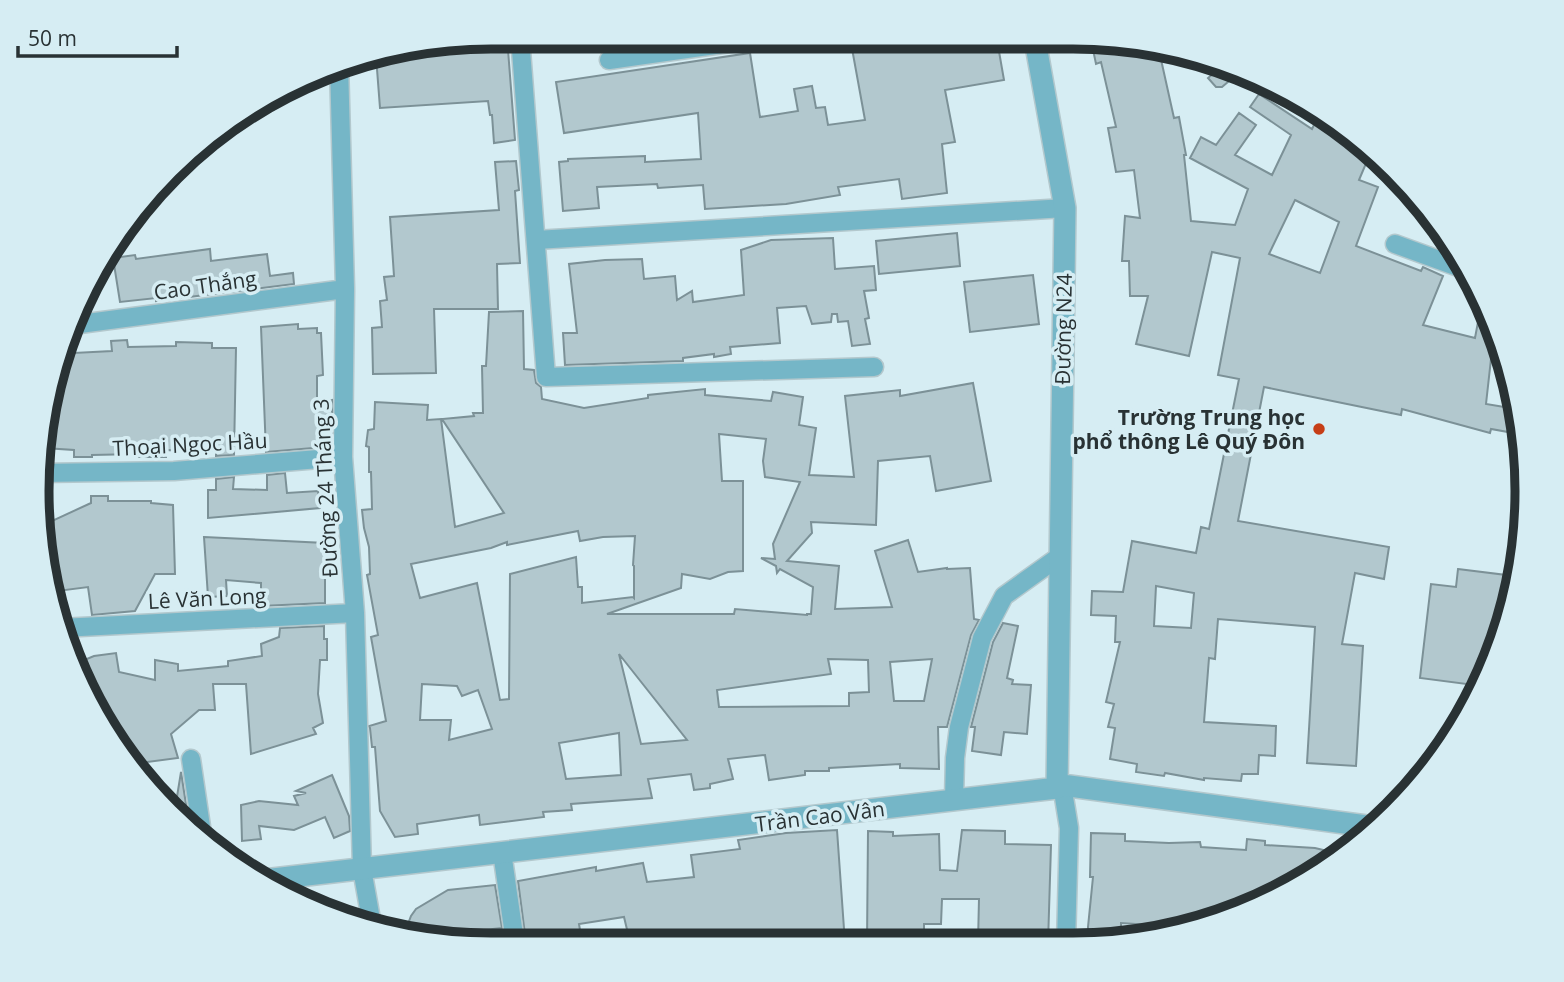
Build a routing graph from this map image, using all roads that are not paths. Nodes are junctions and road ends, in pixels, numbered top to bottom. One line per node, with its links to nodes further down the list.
1 (521, 49): 7 (street)
2 (687, 49): 4 (street)
3 (1037, 49): 6 (street, Đường N24)
4 (609, 60)
5 (339, 76): 10 (street, Đường 24 Tháng 3)
6 (1065, 208): 7 (street); 15 (street, Đường N24)
7 (536, 240): 12 (street)
8 (1395, 244): 9 (street)
9 (1453, 265)
10 (345, 289): 11 (street, Cao Thắng); 13 (street, Đường 24 Tháng 3)
11 (82, 324)
12 (874, 367)
13 (342, 457): 14 (street, Thoại Ngọc Hầu); 16 (street, Đường 24 Tháng 3)
14 (50, 473)
15 (1060, 556): 19 (street, Đường N24); 20 (street)
16 (355, 612): 17 (street, Lê Văn Long); 24 (street, Đường 24 Tháng 3)
17 (70, 627)
18 (191, 759): 21 (street)
19 (1060, 787): 20 (street, Trần Cao Vân); 22 (street, Trần Cao Vân); 28 (street)
20 (954, 800): 23 (street, Trần Cao Vân)
21 (201, 823)
22 (1361, 825)
23 (502, 852): 24 (street, Trần Cao Vân); 27 (street)
24 (362, 869): 25 (street, Trần Cao Vân); 26 (street, Đường 24 Tháng 3)
25 (279, 878)
26 (370, 916)
27 (514, 933)
28 (1066, 933)

